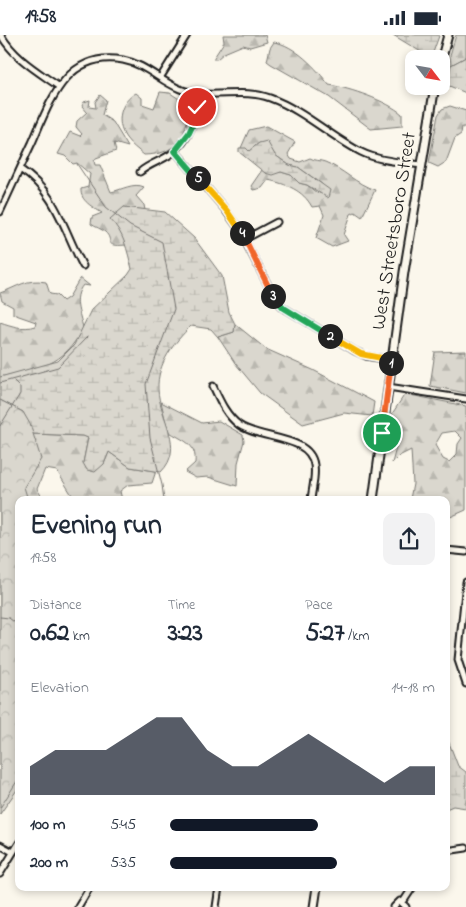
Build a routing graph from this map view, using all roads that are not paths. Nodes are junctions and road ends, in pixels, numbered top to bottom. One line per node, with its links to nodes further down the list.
1 (1, 35): 6 (street)
2 (187, 35): 5 (street)
3 (448, 35): 4 (main road)
4 (444, 50)
5 (160, 78): 6 (street); 7 (street)
6 (58, 86): 11 (street)
7 (199, 94): 9 (street); 10 (street)
8 (434, 95): 10 (main road, West Streetsboro Street)
9 (175, 151): 12 (street); 15 (street)
10 (421, 165): 17 (main road, West Streetsboro Street)
11 (20, 169): 13 (street); 16 (street)
12 (140, 172)
13 (0, 212)
14 (277, 222): 15 (street)
15 (245, 239): 17 (street)
16 (83, 265)
17 (392, 360): 19 (main road, West Streetsboro Street)
18 (213, 387): 21 (street)
19 (388, 387): 20 (street); 22 (main road, West Streetsboro Street)
20 (466, 399)
21 (311, 496)
22 (374, 496)
23 (450, 550): 24 (street)
24 (466, 552)
25 (466, 582): 26 (street)
26 (466, 684)
27 (0, 845): 31 (street)
28 (466, 848): 30 (street)
29 (15, 849): 31 (street)
30 (450, 850)
31 (13, 852): 32 (street)
32 (0, 874)
33 (88, 891): 38 (street)
34 (218, 891): 39 (street)
35 (316, 891): 40 (main road)
36 (411, 891): 37 (street)
37 (405, 905): 41 (street)
38 (78, 907)
39 (216, 907)
40 (314, 907)
41 (394, 907)

